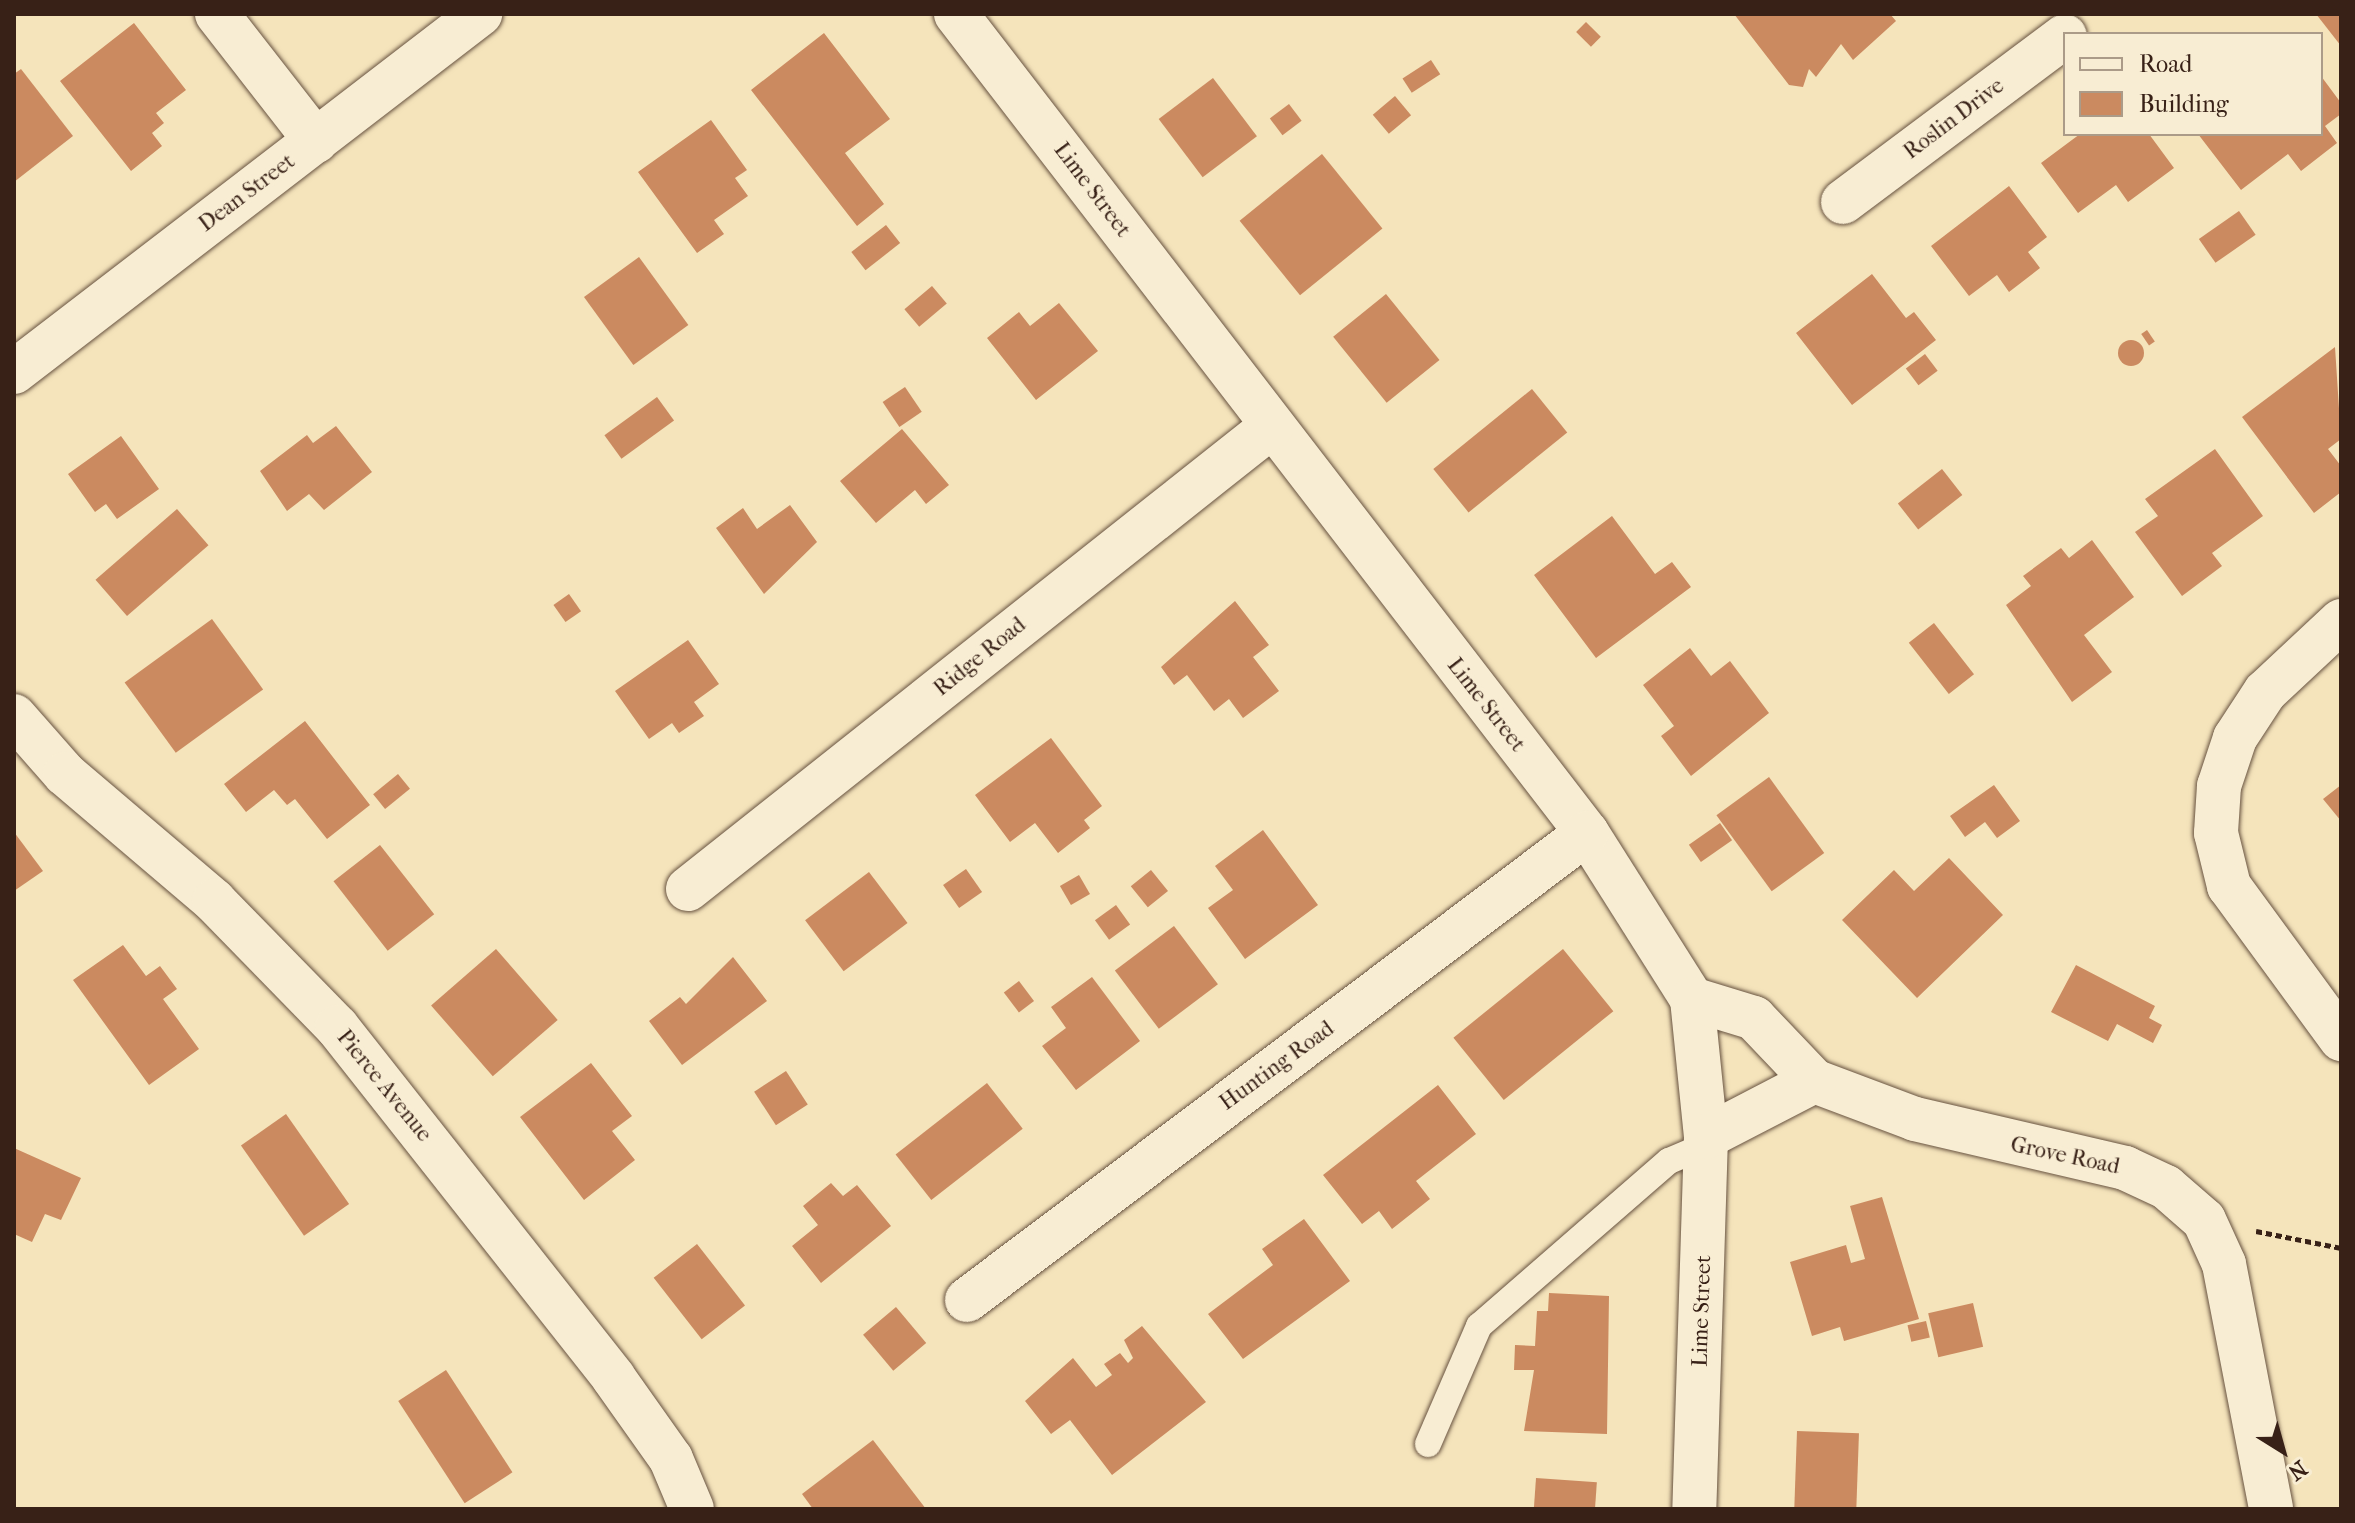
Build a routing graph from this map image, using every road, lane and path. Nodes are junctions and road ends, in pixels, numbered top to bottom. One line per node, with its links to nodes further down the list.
1 (217, 14): 7 (street)
2 (480, 14): 7 (street, Dean Street)
3 (956, 14): 10 (street, Lime Street)
4 (2094, 14): 5 (street, Roslin Drive)
5 (2070, 32)
6 (2063, 37): 8 (street, Roslin Drive)
7 (316, 141): 9 (street, Dean Street)
8 (1843, 202)
9 (14, 372)
10 (1272, 426): 13 (street, Lime Street); 14 (street, Ridge Road)
11 (2341, 621): 16 (street)
12 (14, 716): 23 (street, Pierce Avenue)
13 (1587, 833): 15 (street, Lime Street); 21 (street, Hunting Road)
14 (688, 889)
15 (1692, 999): 17 (street, Grove Road); 18 (street, Lime Street)
16 (2341, 1039)
17 (1814, 1081): 18 (street); 19 (street, Grove Road)
18 (1706, 1142): 22 (lane); 24 (street, Lime Street)
19 (2204, 1220): 20 (path); 25 (street, Grove Road)
20 (2341, 1248)
21 (967, 1300)
22 (1428, 1444)
23 (692, 1509)
24 (1694, 1509)
25 (2271, 1509)

